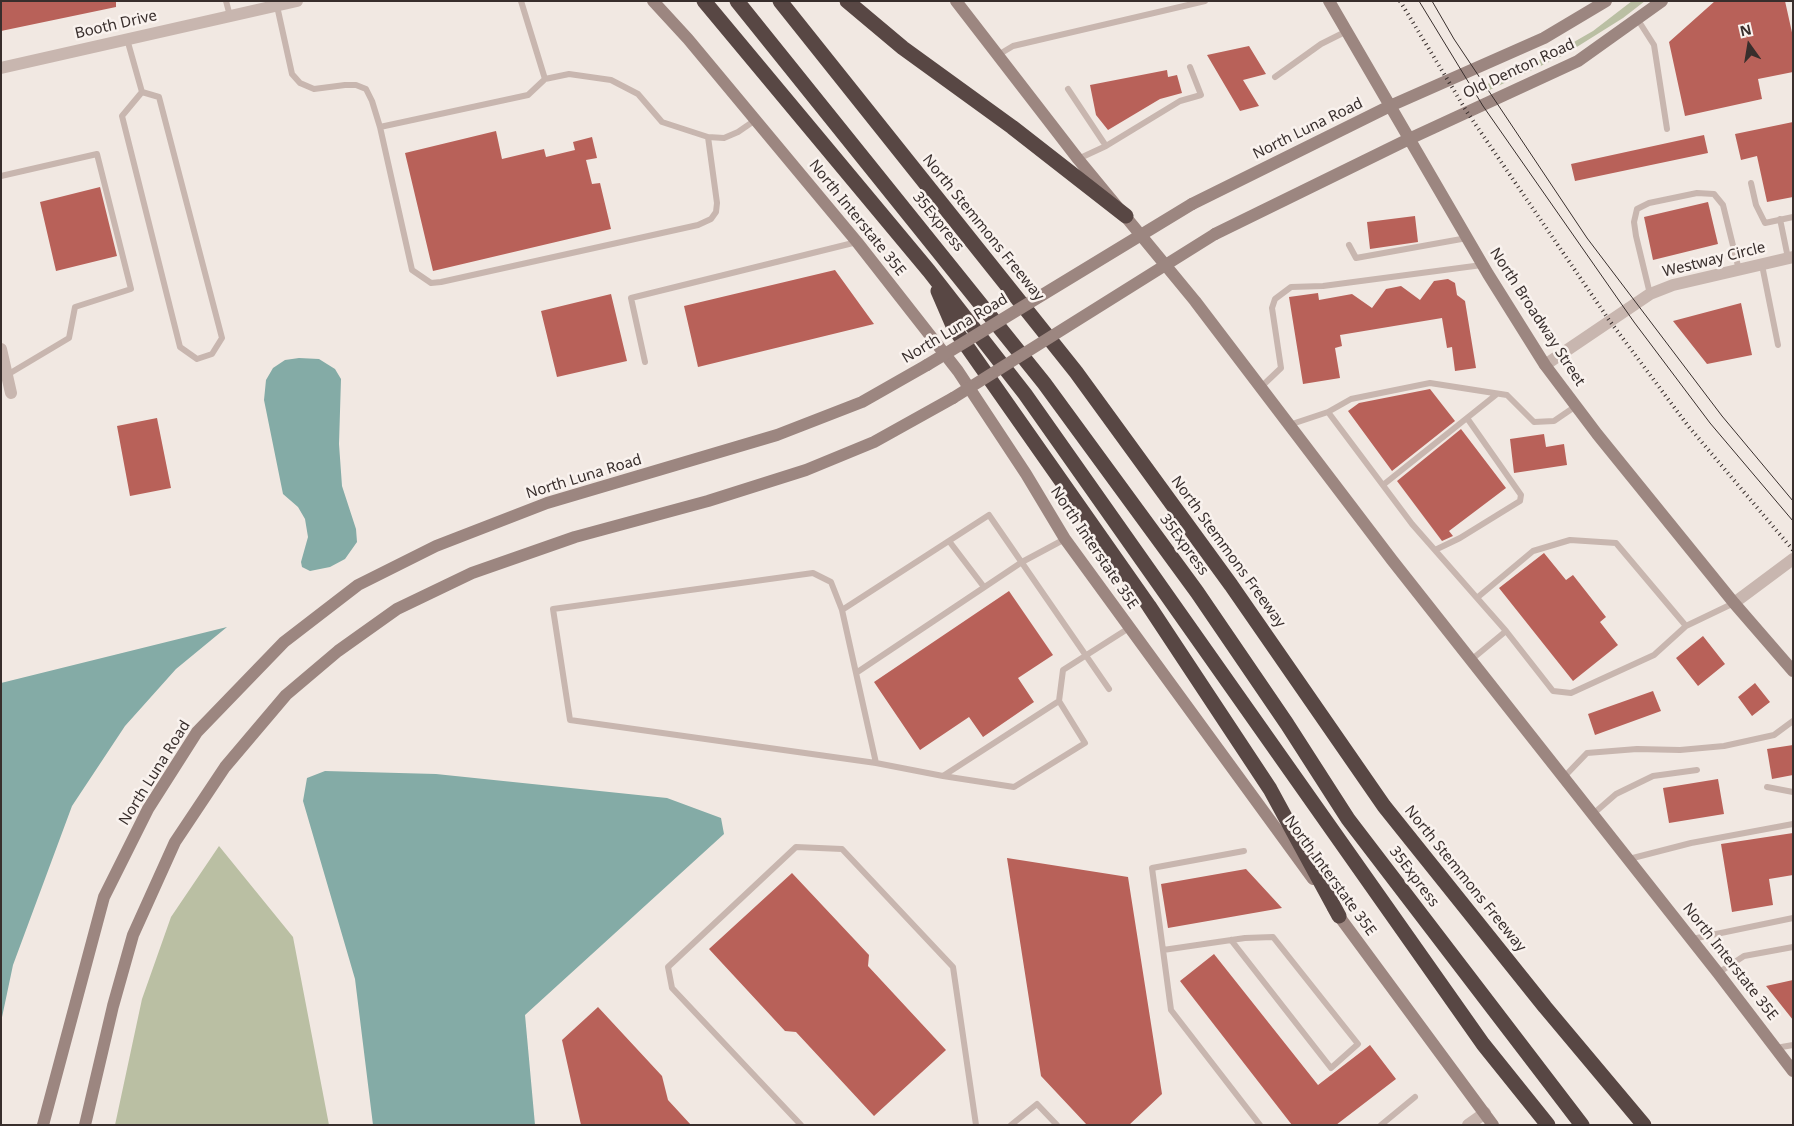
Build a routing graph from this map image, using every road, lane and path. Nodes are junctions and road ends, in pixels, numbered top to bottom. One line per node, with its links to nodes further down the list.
1 (226, 1): 15 (lane)
2 (297, 1): 14 (street, Booth Drive)
3 (521, 1): 23 (lane)
4 (652, 1): 27 (main road, North Interstate 35E)
5 (704, 1): 46 (highway)
6 (737, 1): 113 (highway, 35Express)
7 (780, 1): 114 (highway, North Stemmons Freeway)
8 (847, 1): 36 (highway)
9 (956, 1): 19 (main road, North Interstate 35E)
10 (1205, 1): 19 (lane)
11 (1329, 1): 17 (main road, North Broadway Street)
12 (1606, 1): 26 (main road, Old Denton Road)
13 (1662, 1): 16 (main road, Old Denton Road)
14 (276, 6): 15 (street, Booth Drive); 28 (lane)
15 (230, 16): 18 (street, Booth Drive)
16 (1638, 20): 29 (lane); 31 (main road, Old Denton Road)
17 (1347, 30): 22 (lane); 26 (main road, North Broadway Street)
18 (127, 39): 20 (street, Booth Drive); 25 (lane)
19 (998, 55): 33 (main road, North Interstate 35E)
20 (1, 68)
21 (1190, 68): 32 (lane)
22 (1275, 77)
23 (545, 79): 28 (lane); 30 (lane)
24 (1068, 90): 32 (lane)
25 (142, 92): 25 (lane)
26 (1390, 106): 31 (main road, North Broadway Street); 102 (main road, North Luna Road, bridge)
27 (754, 121): 30 (lane); 40 (main road, North Interstate 35E)
28 (380, 127): 30 (lane)
29 (1667, 129)
30 (708, 138)
31 (1408, 138): 39 (main road, North Broadway Street); 103 (main road, bridge)
32 (1106, 146): 33 (lane)
33 (1078, 159): 36 (main road, North Interstate 35E)
34 (1, 176): 52 (lane)
35 (1751, 183): 38 (lane)
36 (1126, 216): 53 (main road, North Interstate 35E)
37 (1793, 216): 38 (lane)
38 (1780, 219): 42 (lane)
39 (1467, 238): 41 (lane); 43 (main road, North Broadway Street)
40 (857, 242): 50 (lane); 61 (main road, North Interstate 35E)
41 (1349, 245)
42 (1791, 258): 44 (street, Westway Circle)
43 (1482, 265): 51 (main road, North Broadway Street); 53 (lane)
44 (1762, 265): 45 (street, Westway Circle); 48 (lane)
45 (1739, 270): 47 (street, Westway Circle); 47 (lane)
46 (929, 271): 90 (highway); 112 (highway)
47 (1650, 294): 51 (street, Westway Circle)
48 (1778, 345)
49 (1, 349): 52 (street)
50 (646, 362)
51 (1545, 365): 56 (main road, North Broadway Street)
52 (7, 375): 54 (street)
53 (1259, 389): 59 (main road, North Interstate 35E)
54 (11, 392)
55 (1498, 394): 56 (lane); 57 (lane); 58 (lane)
56 (1576, 406): 68 (main road, North Broadway Street)
57 (1328, 412): 59 (lane); 60 (lane)
58 (1467, 418): 60 (lane); 63 (lane)
59 (1289, 426): 74 (main road, North Interstate 35E)
60 (1383, 485): 63 (lane)
61 (1065, 539): 65 (lane); 71 (main road, North Interstate 35E)
62 (949, 541): 65 (lane); 66 (lane); 69 (lane)
63 (1435, 550): 67 (lane)
64 (1793, 559): 68 (street)
65 (1022, 562): 66 (lane); 73 (lane)
66 (984, 587): 76 (lane)
67 (1478, 597): 70 (lane); 72 (lane)
68 (1734, 603): 70 (lane); 75 (main road, North Broadway Street)
69 (842, 610): 76 (lane); 80 (lane)
70 (1686, 626): 72 (lane)
71 (1129, 628): 73 (lane); 90 (main road, North Interstate 35E)
72 (1506, 632): 74 (lane)
73 (1086, 655): 77 (lane); 78 (lane)
74 (1471, 660): 83 (main road, North Interstate 35E)
75 (1793, 671)
76 (856, 673): 80 (lane)
77 (1109, 689)
78 (1059, 701): 82 (lane); 82 (lane)
79 (1793, 721): 83 (lane)
80 (876, 763): 82 (lane)
81 (1697, 770): 86 (lane)
82 (943, 776)
83 (1564, 777): 86 (main road, North Interstate 35E)
84 (1767, 787): 85 (lane)
85 (1793, 792)
86 (1592, 814): 89 (main road, North Interstate 35E)
87 (1793, 824): 89 (lane)
88 (1244, 851): 95 (lane)
89 (1629, 859): 92 (main road, North Interstate 35E)
90 (1339, 916): 101 (main road, North Interstate 35E)
91 (1793, 918): 92 (lane)
92 (1692, 939): 96 (main road, North Interstate 35E)
93 (1232, 940): 93 (lane); 95 (lane)
94 (1793, 947): 96 (lane)
95 (1163, 950): 108 (lane)
96 (1718, 973): 98 (main road, North Interstate 35E)
97 (1793, 1045): 98 (lane)
98 (1776, 1048): 99 (main road, North Interstate 35E)
99 (1793, 1071)
100 (1415, 1097): 109 (lane)
101 (1485, 1113): 110 (street); 111 (main road, North Interstate 35E)
102 (42, 1125)
103 (85, 1125)
104 (801, 1125): 105 (lane)
105 (976, 1125)
106 (1012, 1125): 107 (lane)
107 (1056, 1125)
108 (1260, 1125)
109 (1381, 1125)
110 (1468, 1125)
111 (1493, 1125)
112 (1548, 1125)
113 (1582, 1125)
114 (1644, 1125)

